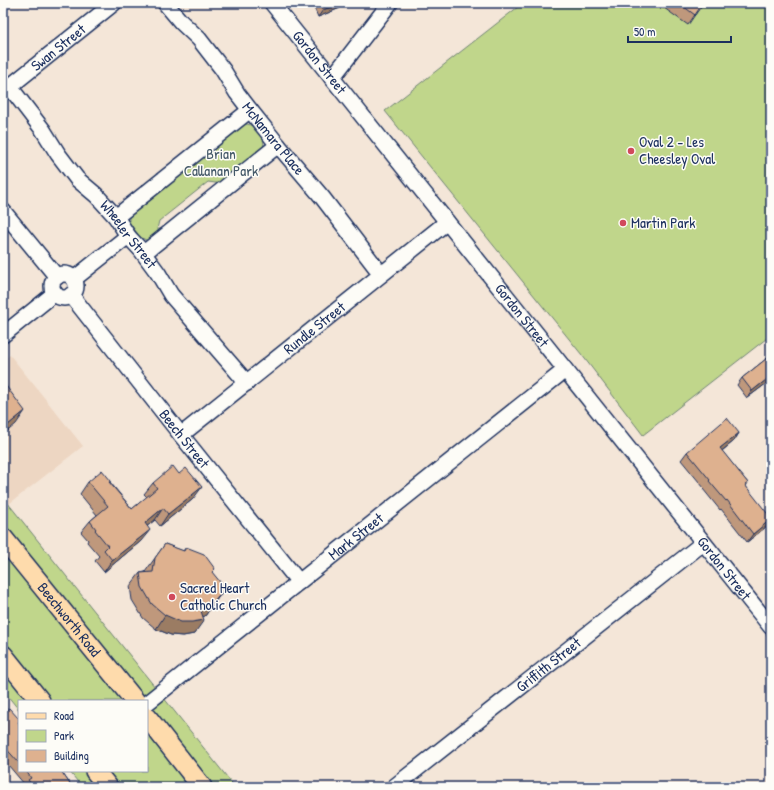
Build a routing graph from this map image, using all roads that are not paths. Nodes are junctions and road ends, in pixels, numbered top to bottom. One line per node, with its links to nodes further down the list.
1 (114, 3): 6 (street, Swan Street)
2 (165, 3): 7 (street, McNamara Place)
3 (272, 3): 5 (street, Gordon Street)
4 (390, 3): 5 (street)
5 (332, 78): 11 (street, Gordon Street)
6 (6, 89): 10 (street, Wheeler Street)
7 (250, 110): 8 (street, McNamara Place); 10 (street)
8 (278, 145): 13 (street); 14 (street, McNamara Place)
9 (3, 211): 15 (street)
10 (116, 217): 12 (street, Wheeler Street)
11 (447, 222): 14 (street, Rundle Street); 20 (street, Gordon Street)
12 (128, 236): 13 (street, Wheeler Street); 16 (street)
13 (144, 253): 21 (street, Wheeler Street)
14 (381, 274): 21 (street, Rundle Street)
15 (57, 277): 16 (street); 17 (street)
16 (74, 279): 18 (street)
17 (55, 293): 18 (street); 19 (street)
18 (71, 295): 22 (street, Beech Street)
19 (3, 335)
20 (565, 370): 24 (street, Gordon Street); 25 (street, Mark Street)
21 (247, 383): 22 (street, Rundle Street)
22 (181, 435): 25 (street, Beech Street)
23 (3, 538): 29 (main road, Beechworth Road)
24 (703, 543): 26 (street, Gordon Street); 35 (street, Griffith Street)
25 (299, 582): 30 (street, Mark Street)
26 (771, 627)
27 (3, 655): 28 (main road)
28 (39, 700)
29 (133, 700)
30 (148, 702)
31 (148, 718): 34 (main road)
32 (96, 772): 33 (main road)
33 (108, 787)
34 (202, 787)
35 (394, 787)

